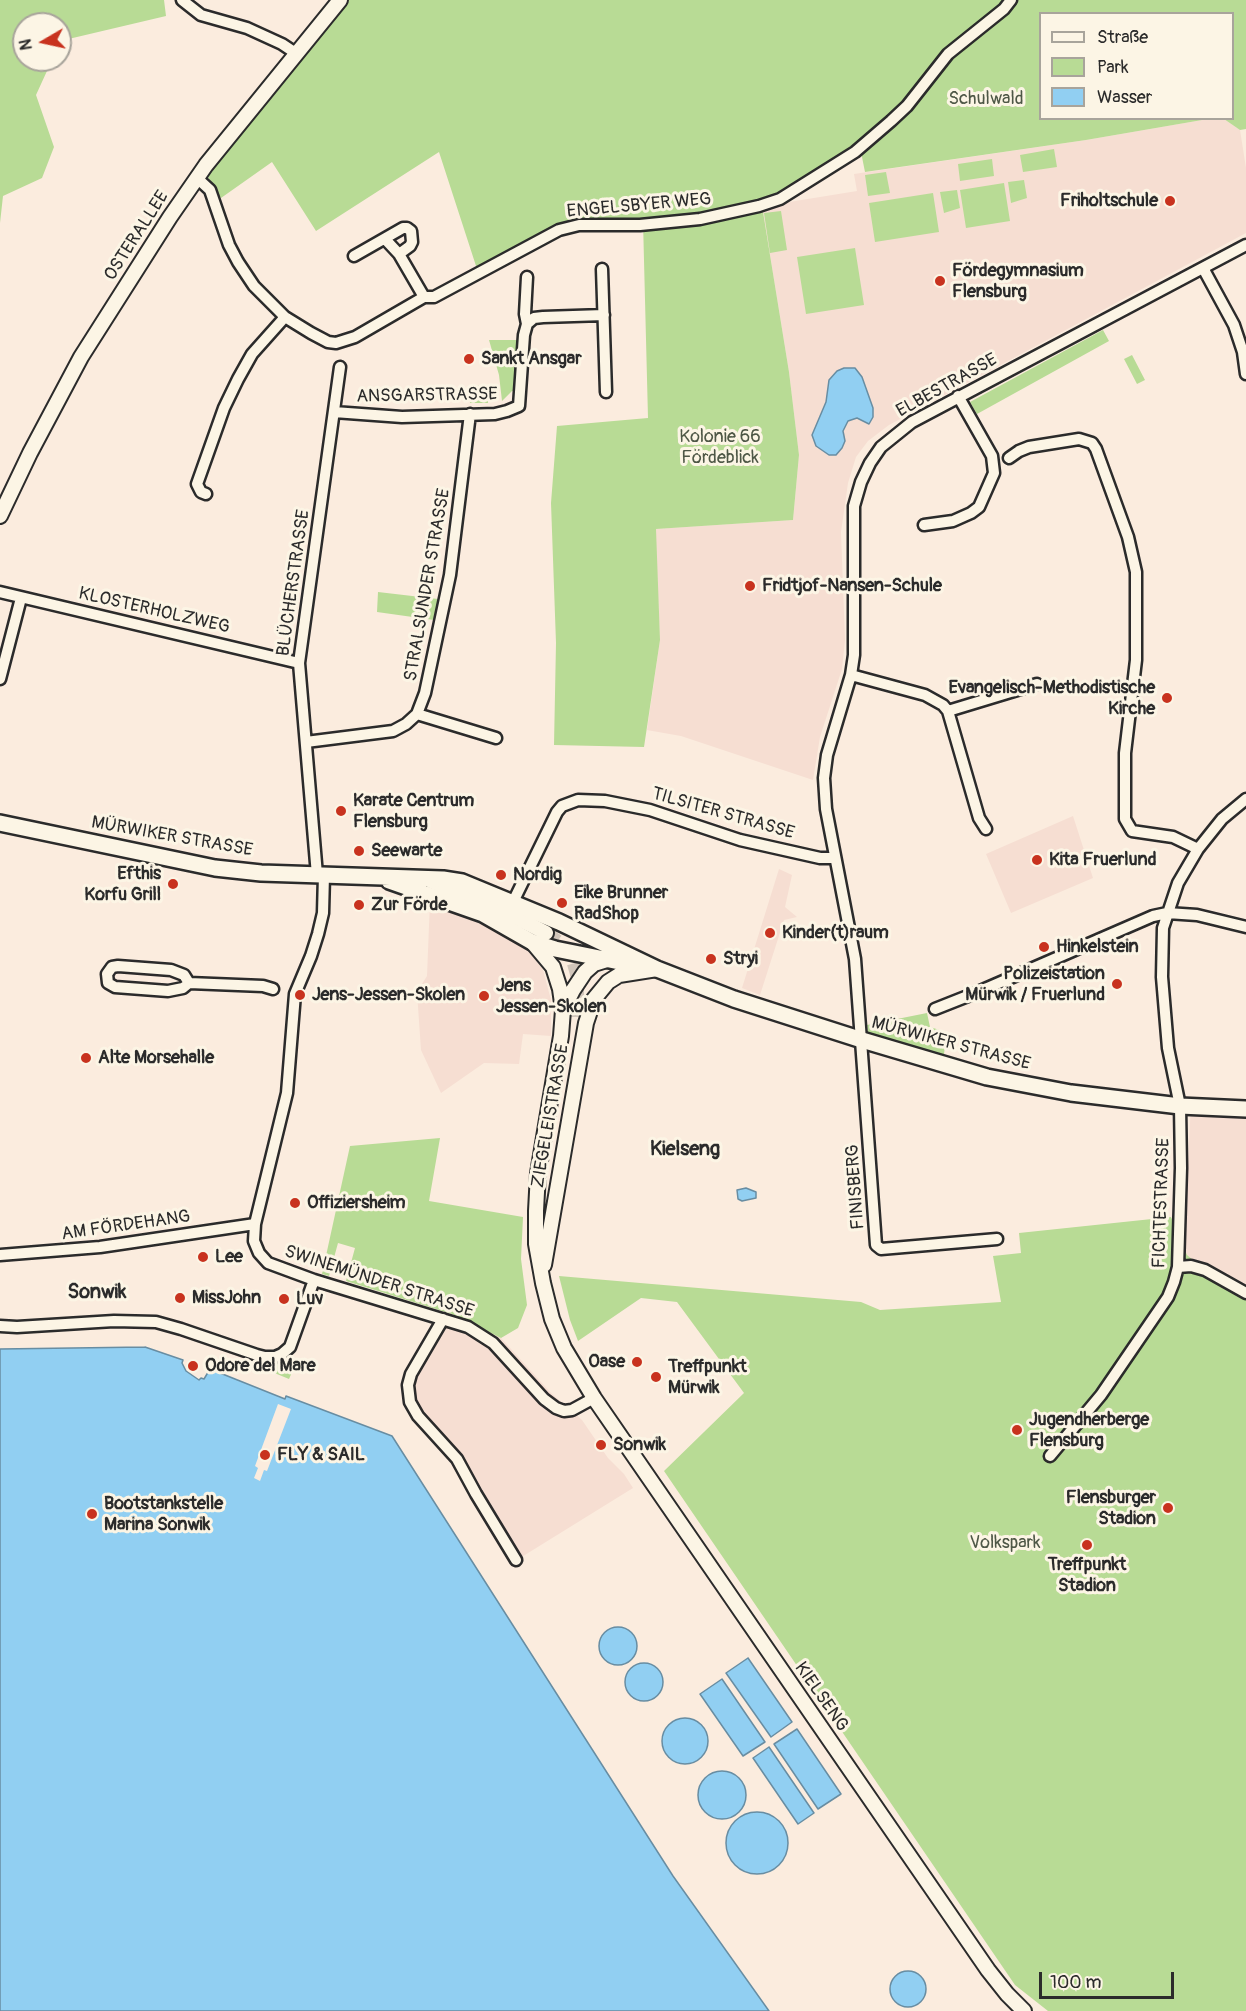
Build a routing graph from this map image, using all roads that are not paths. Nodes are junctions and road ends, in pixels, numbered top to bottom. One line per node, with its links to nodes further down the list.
1 (182, 0): 4 (street)
2 (340, 0): 4 (street, OSTERALLEE)
3 (1011, 0): 13 (street, ENGELSBYER WEG)
4 (297, 54): 5 (street, OSTERALLEE)
5 (196, 178): 15 (street); 25 (street, OSTERALLEE)
6 (385, 239): 8 (street); 8 (street); 9 (street)
7 (1246, 245): 10 (street, ELBESTRASSE)
8 (399, 254): 13 (street)
9 (354, 256)
10 (1203, 268): 18 (street); 20 (street, ELBESTRASSE)
11 (602, 269): 14 (street)
12 (527, 277): 16 (street)
13 (424, 297): 15 (street, ENGELSBYER WEG)
14 (604, 315): 16 (street); 19 (street)
15 (285, 317): 24 (street)
16 (527, 324): 22 (street, ANSGARSTRASSE)
17 (340, 367): 21 (street, BLÜCHERSTRASSE)
18 (1246, 374)
19 (606, 392)
20 (958, 396): 26 (street); 30 (street, ELBESTRASSE)
21 (334, 412): 22 (street, ANSGARSTRASSE); 29 (street, BLÜCHERSTRASSE)
22 (470, 414): 34 (street, STRALSUNDER STRASSE)
23 (1009, 458): 40 (street)
24 (206, 494)
25 (0, 516)
26 (924, 525)
27 (0, 592): 28 (street, KLOSTERHOLZWEG)
28 (21, 598): 29 (street, KLOSTERHOLZWEG); 31 (street)
29 (299, 663): 36 (street, BLÜCHERSTRASSE)
30 (851, 675): 33 (street); 41 (street, ELBESTRASSE)
31 (0, 679)
32 (1037, 684): 33 (street)
33 (948, 711): 39 (street)
34 (417, 714): 35 (street); 36 (street)
35 (496, 738)
36 (306, 741): 42 (street, BLÜCHERSTRASSE)
37 (1246, 799): 40 (street, FICHTESTRASSE)
38 (0, 823): 42 (main road, MÜRWIKER STRASSE)
39 (986, 830)
40 (1198, 849): 46 (street, FICHTESTRASSE)
41 (835, 858): 45 (street, TILSITER STRASSE); 57 (street)
42 (321, 875): 43 (main road, MÜRWIKER STRASSE); 53 (street, SWINEMÜNDER STRASSE)
43 (375, 876): 44 (main road, MÜRWIKER STRASSE); 49 (main road, MÜRWIKER STRASSE)
44 (425, 878): 45 (main road, MÜRWIKER STRASSE); 48 (street)
45 (513, 902): 51 (main road, MÜRWIKER STRASSE)
46 (1167, 914): 47 (street); 54 (street); 58 (street, FICHTESTRASSE)
47 (1246, 927)
48 (546, 933)
49 (532, 942): 50 (main road, MÜRWIKER STRASSE); 55 (street, ZIEGELEISTRASSE)
50 (608, 960): 51 (main road, MÜRWIKER STRASSE); 55 (street, ZIEGELEISTRASSE)
51 (649, 966): 57 (main road, MÜRWIKER STRASSE); 64 (street, ZIEGELEISTRASSE)
52 (189, 983): 52 (street); 53 (street)
53 (294, 994): 60 (street, SWINEMÜNDER STRASSE)
54 (934, 1009)
55 (563, 1011): 64 (street, ZIEGELEISTRASSE)
56 (577, 1017): 64 (street, ZIEGELEISTRASSE)
57 (861, 1040): 58 (main road, MÜRWIKER STRASSE); 61 (street, FINISBERG)
58 (1180, 1106): 59 (main road, MÜRWIKER STRASSE); 63 (street, FICHTESTRASSE)
59 (1246, 1109)
60 (255, 1224): 62 (street, AM FÖRDEHANG); 65 (street, SWINEMÜNDER STRASSE)
61 (998, 1239)
62 (0, 1255)
63 (1178, 1267): 66 (street); 70 (street, FICHTESTRASSE)
64 (542, 1276): 69 (street, ZIEGELEISTRASSE)
65 (314, 1280): 67 (street, SWINEMÜNDER STRASSE); 68 (street)
66 (1246, 1293)
67 (443, 1319): 69 (street, SWINEMÜNDER STRASSE); 71 (street)
68 (0, 1326)
69 (594, 1398): 72 (street, KIELSENG)
70 (1050, 1456)
71 (516, 1560)
72 (1024, 2011)

